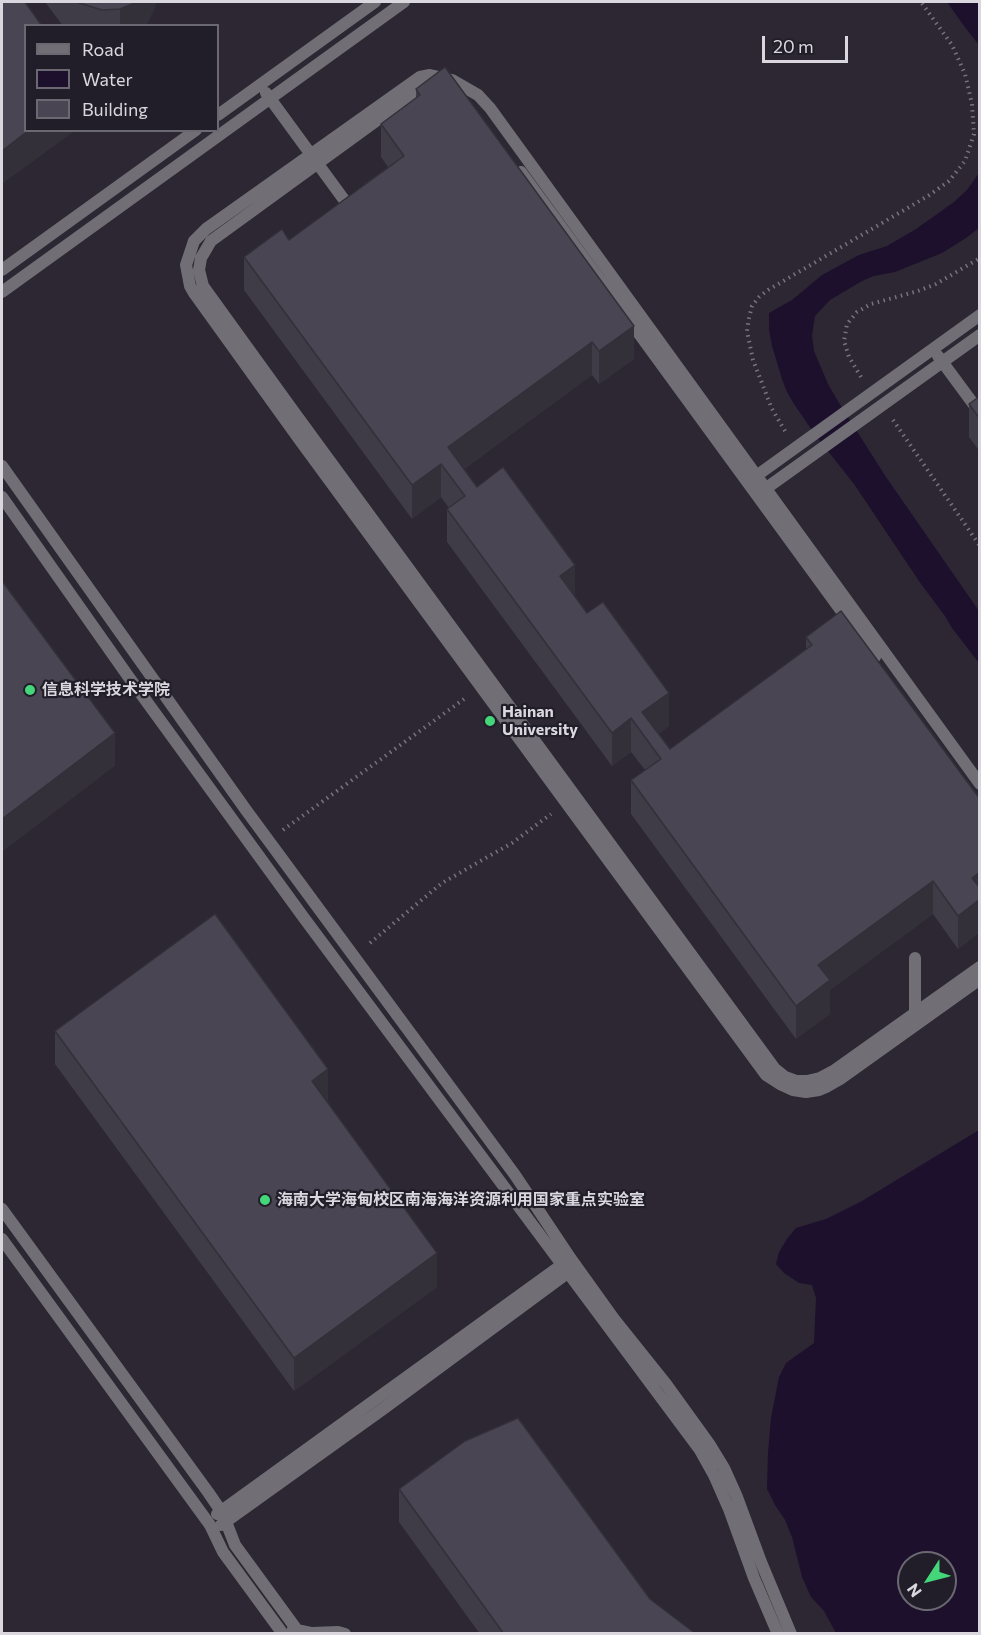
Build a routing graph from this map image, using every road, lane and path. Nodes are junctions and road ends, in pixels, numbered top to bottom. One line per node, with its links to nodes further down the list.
1 (375, 2): 4 (street)
2 (405, 2): 5 (street)
3 (921, 2): 22 (path)
4 (259, 84): 5 (street); 7 (street)
5 (269, 99): 9 (street); 14 (street)
6 (473, 108): 9 (street)
7 (219, 114)
8 (193, 132): 13 (street)
9 (314, 159): 11 (street); 24 (street); 28 (street); 36 (street)
10 (511, 159): 24 (street)
11 (359, 221)
12 (980, 258): 19 (path)
13 (2, 270)
14 (2, 292)
15 (980, 315): 17 (street)
16 (980, 335): 18 (street)
17 (933, 349): 18 (street); 19 (street)
18 (943, 362): 20 (street); 25 (street)
19 (872, 393): 24 (street)
20 (980, 413)
21 (892, 418): 27 (path)
22 (786, 434)
23 (2, 466): 31 (street)
24 (752, 479): 25 (street)
25 (761, 491): 29 (street)
26 (2, 497): 39 (street)
27 (980, 546)
28 (481, 687): 30 (street); 31 (path)
29 (976, 788)
30 (566, 803): 32 (path); 36 (street)
31 (268, 841): 32 (street)
32 (353, 957): 39 (street)
33 (915, 958): 36 (street)
34 (980, 967): 36 (street)
35 (980, 979): 36 (street)
36 (915, 1019)
37 (2, 1209): 40 (street)
38 (2, 1239): 41 (street)
39 (569, 1266): 40 (street); 45 (street); 46 (street)
40 (224, 1516): 41 (street); 43 (street)
41 (210, 1526): 42 (street)
42 (280, 1630): 43 (street)
43 (299, 1632): 44 (street)
44 (345, 1634)
45 (778, 1634)
46 (791, 1634)

